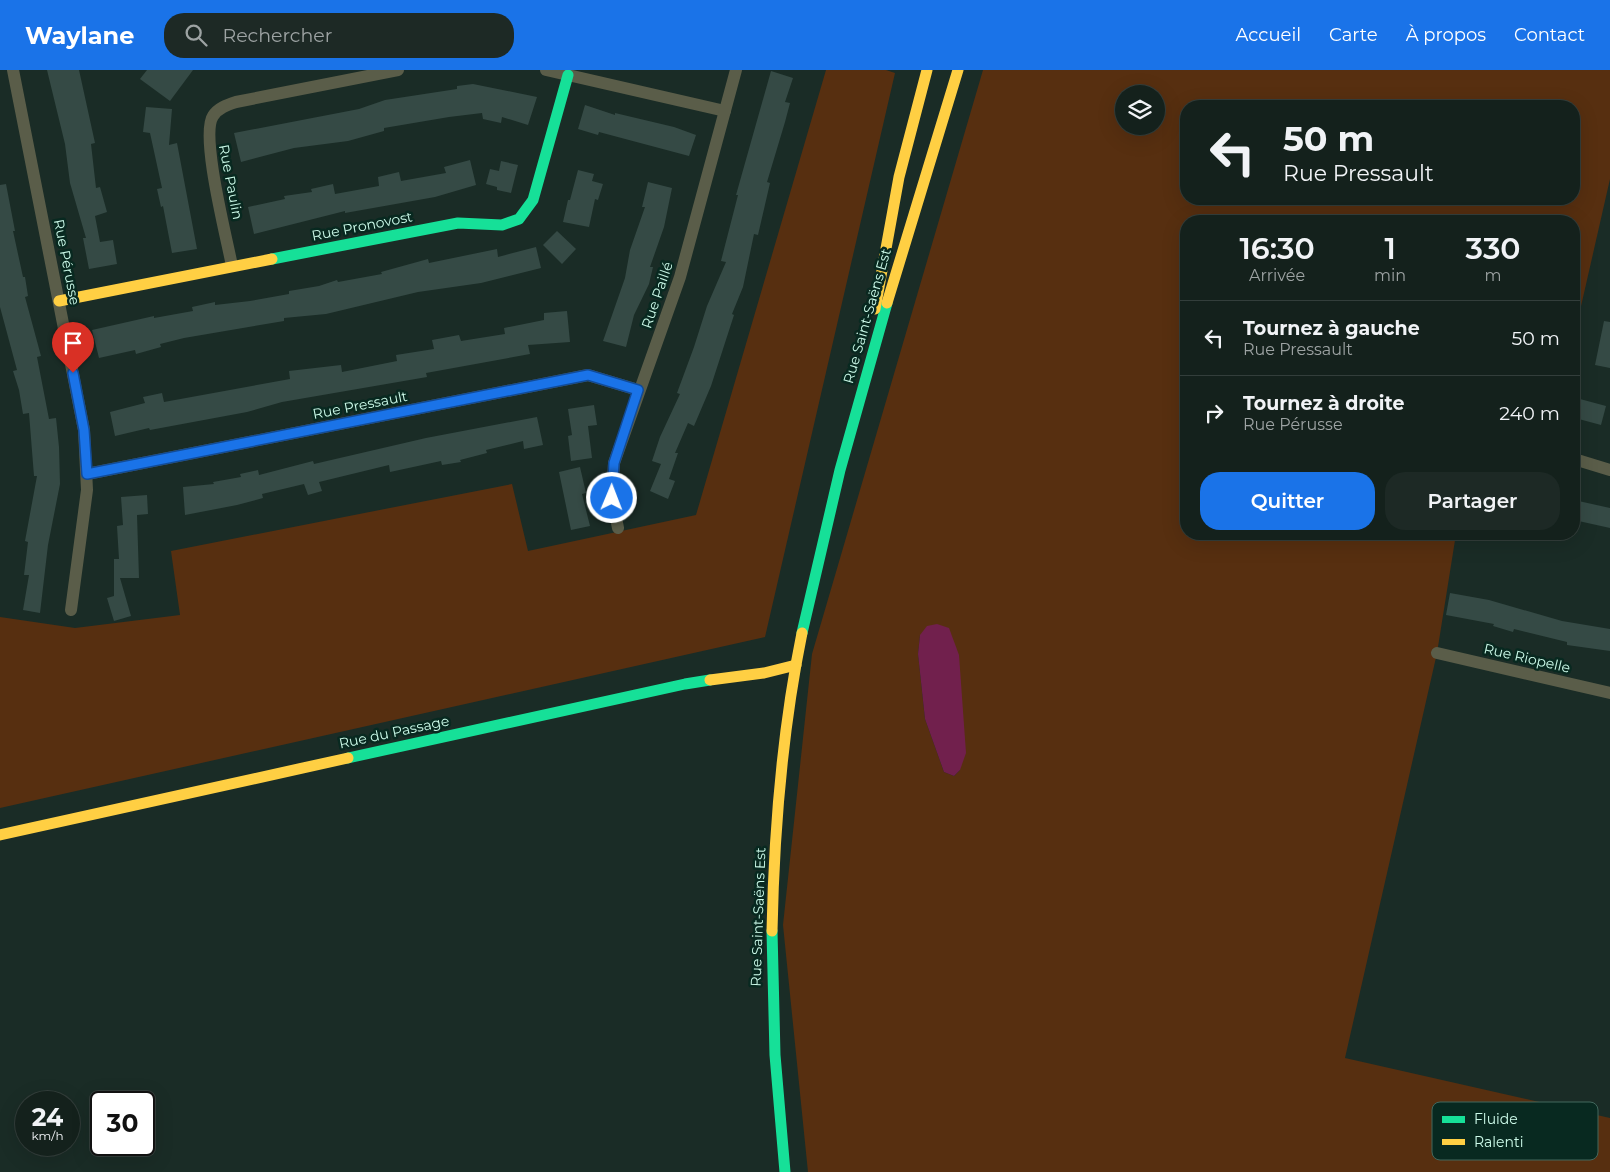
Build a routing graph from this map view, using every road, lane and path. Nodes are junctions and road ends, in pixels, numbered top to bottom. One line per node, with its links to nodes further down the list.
1 (13, 70): 10 (street, Rue Pérusse)
2 (398, 70): 9 (street, Rue Paulin)
3 (546, 70): 7 (street)
4 (736, 70): 8 (street, Rue Paillé)
5 (927, 70): 12 (main road, Rue Saint-Saëns Est)
6 (958, 70): 12 (main road, Rue Saint-Saëns Est)
7 (568, 75): 8 (street); 9 (main road, Rue Pronovost)
8 (725, 111): 11 (street, Rue Paillé)
9 (232, 266): 10 (main road, Rue Pronovost)
10 (59, 301): 15 (street, Rue Pérusse)
11 (638, 390): 15 (street, Rue Pressault); 16 (street, Rue Paillé)
12 (859, 396): 19 (main road, Rue Saint-Saëns Est)
13 (1580, 462): 14 (street)
14 (1610, 470)
15 (87, 474): 17 (street, Rue Pérusse)
16 (618, 528)
17 (71, 610)
18 (1437, 653): 20 (street, Rue Riopelle)
19 (796, 664): 21 (main road, Rue du Passage); 22 (main road, Rue Saint-Saëns Est)
20 (1610, 693)
21 (0, 834)
22 (784, 1172)

